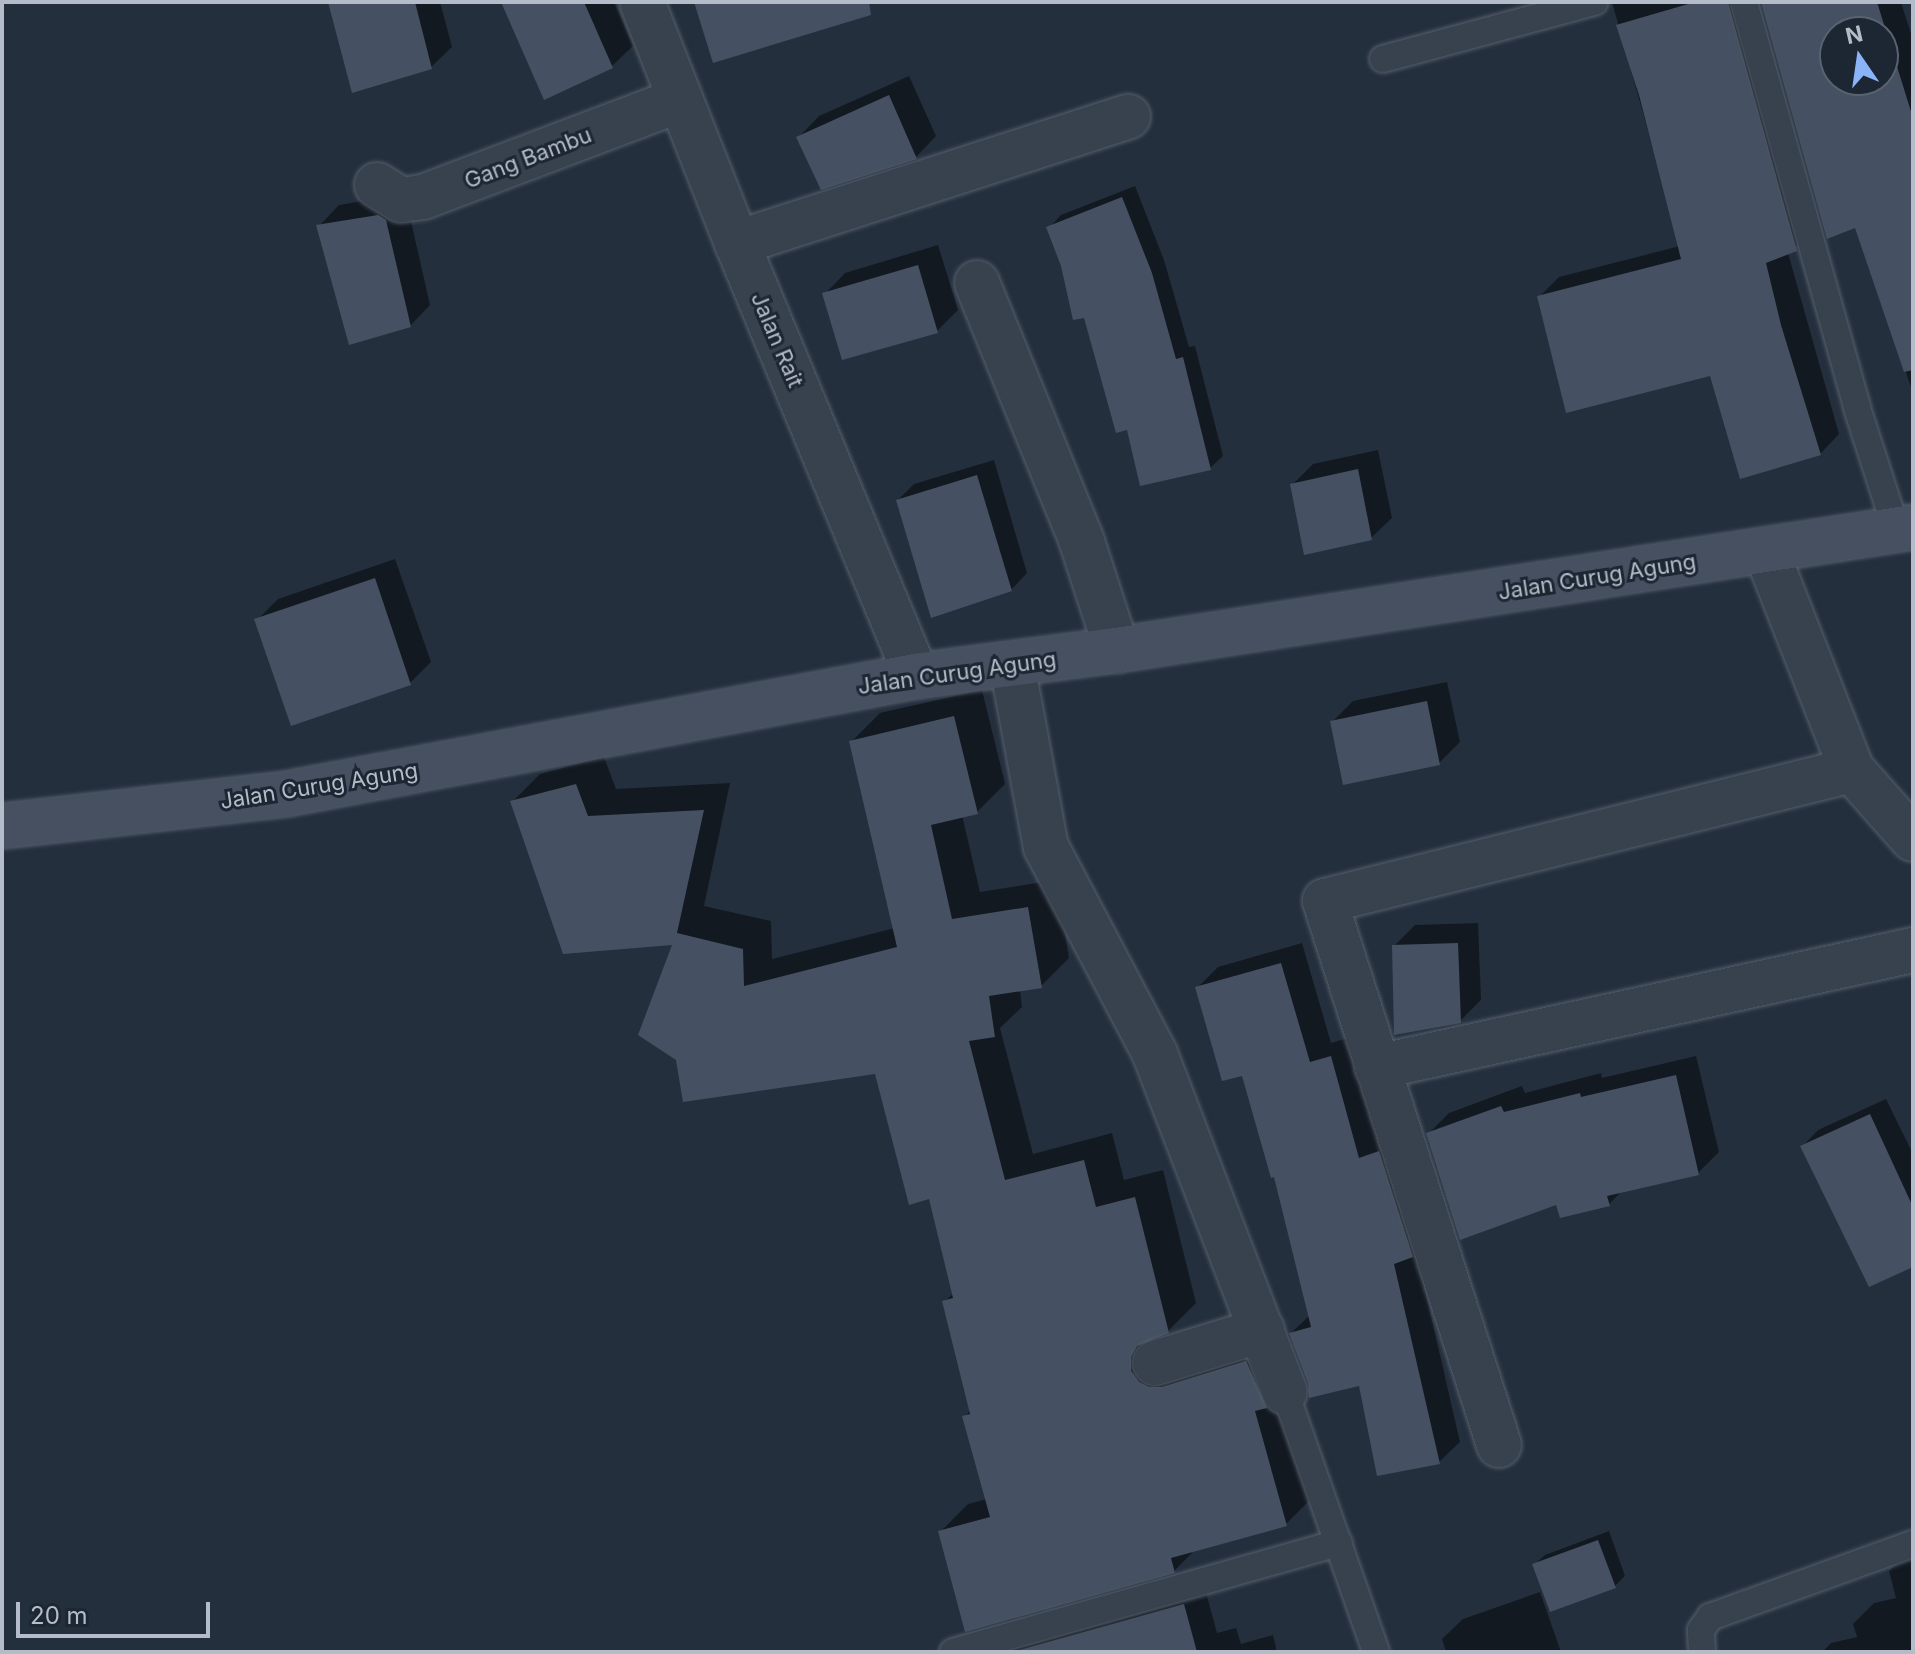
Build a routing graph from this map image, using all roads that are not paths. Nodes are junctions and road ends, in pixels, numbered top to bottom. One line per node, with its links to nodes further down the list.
1 (642, 2): 5 (street, Jalan Rait)
2 (1594, 2): 4 (lane)
3 (1744, 2): 10 (lane)
4 (1383, 59)
5 (680, 100): 7 (street, Gang Bambu); 8 (street, Jalan Rait)
6 (1128, 117): 8 (street)
7 (377, 185)
8 (737, 243): 14 (street, Jalan Rait)
9 (977, 283): 12 (street)
10 (1905, 528): 11 (street, Jalan Curug Agung)
11 (1766, 551): 12 (street, Jalan Curug Agung); 15 (street)
12 (1117, 650): 13 (street, Jalan Curug Agung)
13 (1012, 664): 14 (street, Jalan Curug Agung); 20 (street)
14 (916, 676): 16 (street, Jalan Curug Agung)
15 (1852, 770): 17 (street); 19 (street)
16 (2, 826)
17 (1913, 839)
18 (1913, 950): 19 (street)
19 (1377, 1067): 23 (street)
20 (1262, 1330): 21 (street); 22 (street)
21 (1155, 1363)
22 (1285, 1392): 24 (lane)
23 (1499, 1445)
24 (1339, 1543): 27 (lane); 28 (lane)
25 (1913, 1544): 26 (lane)
26 (1694, 1650)
27 (953, 1652)
28 (1376, 1652)

